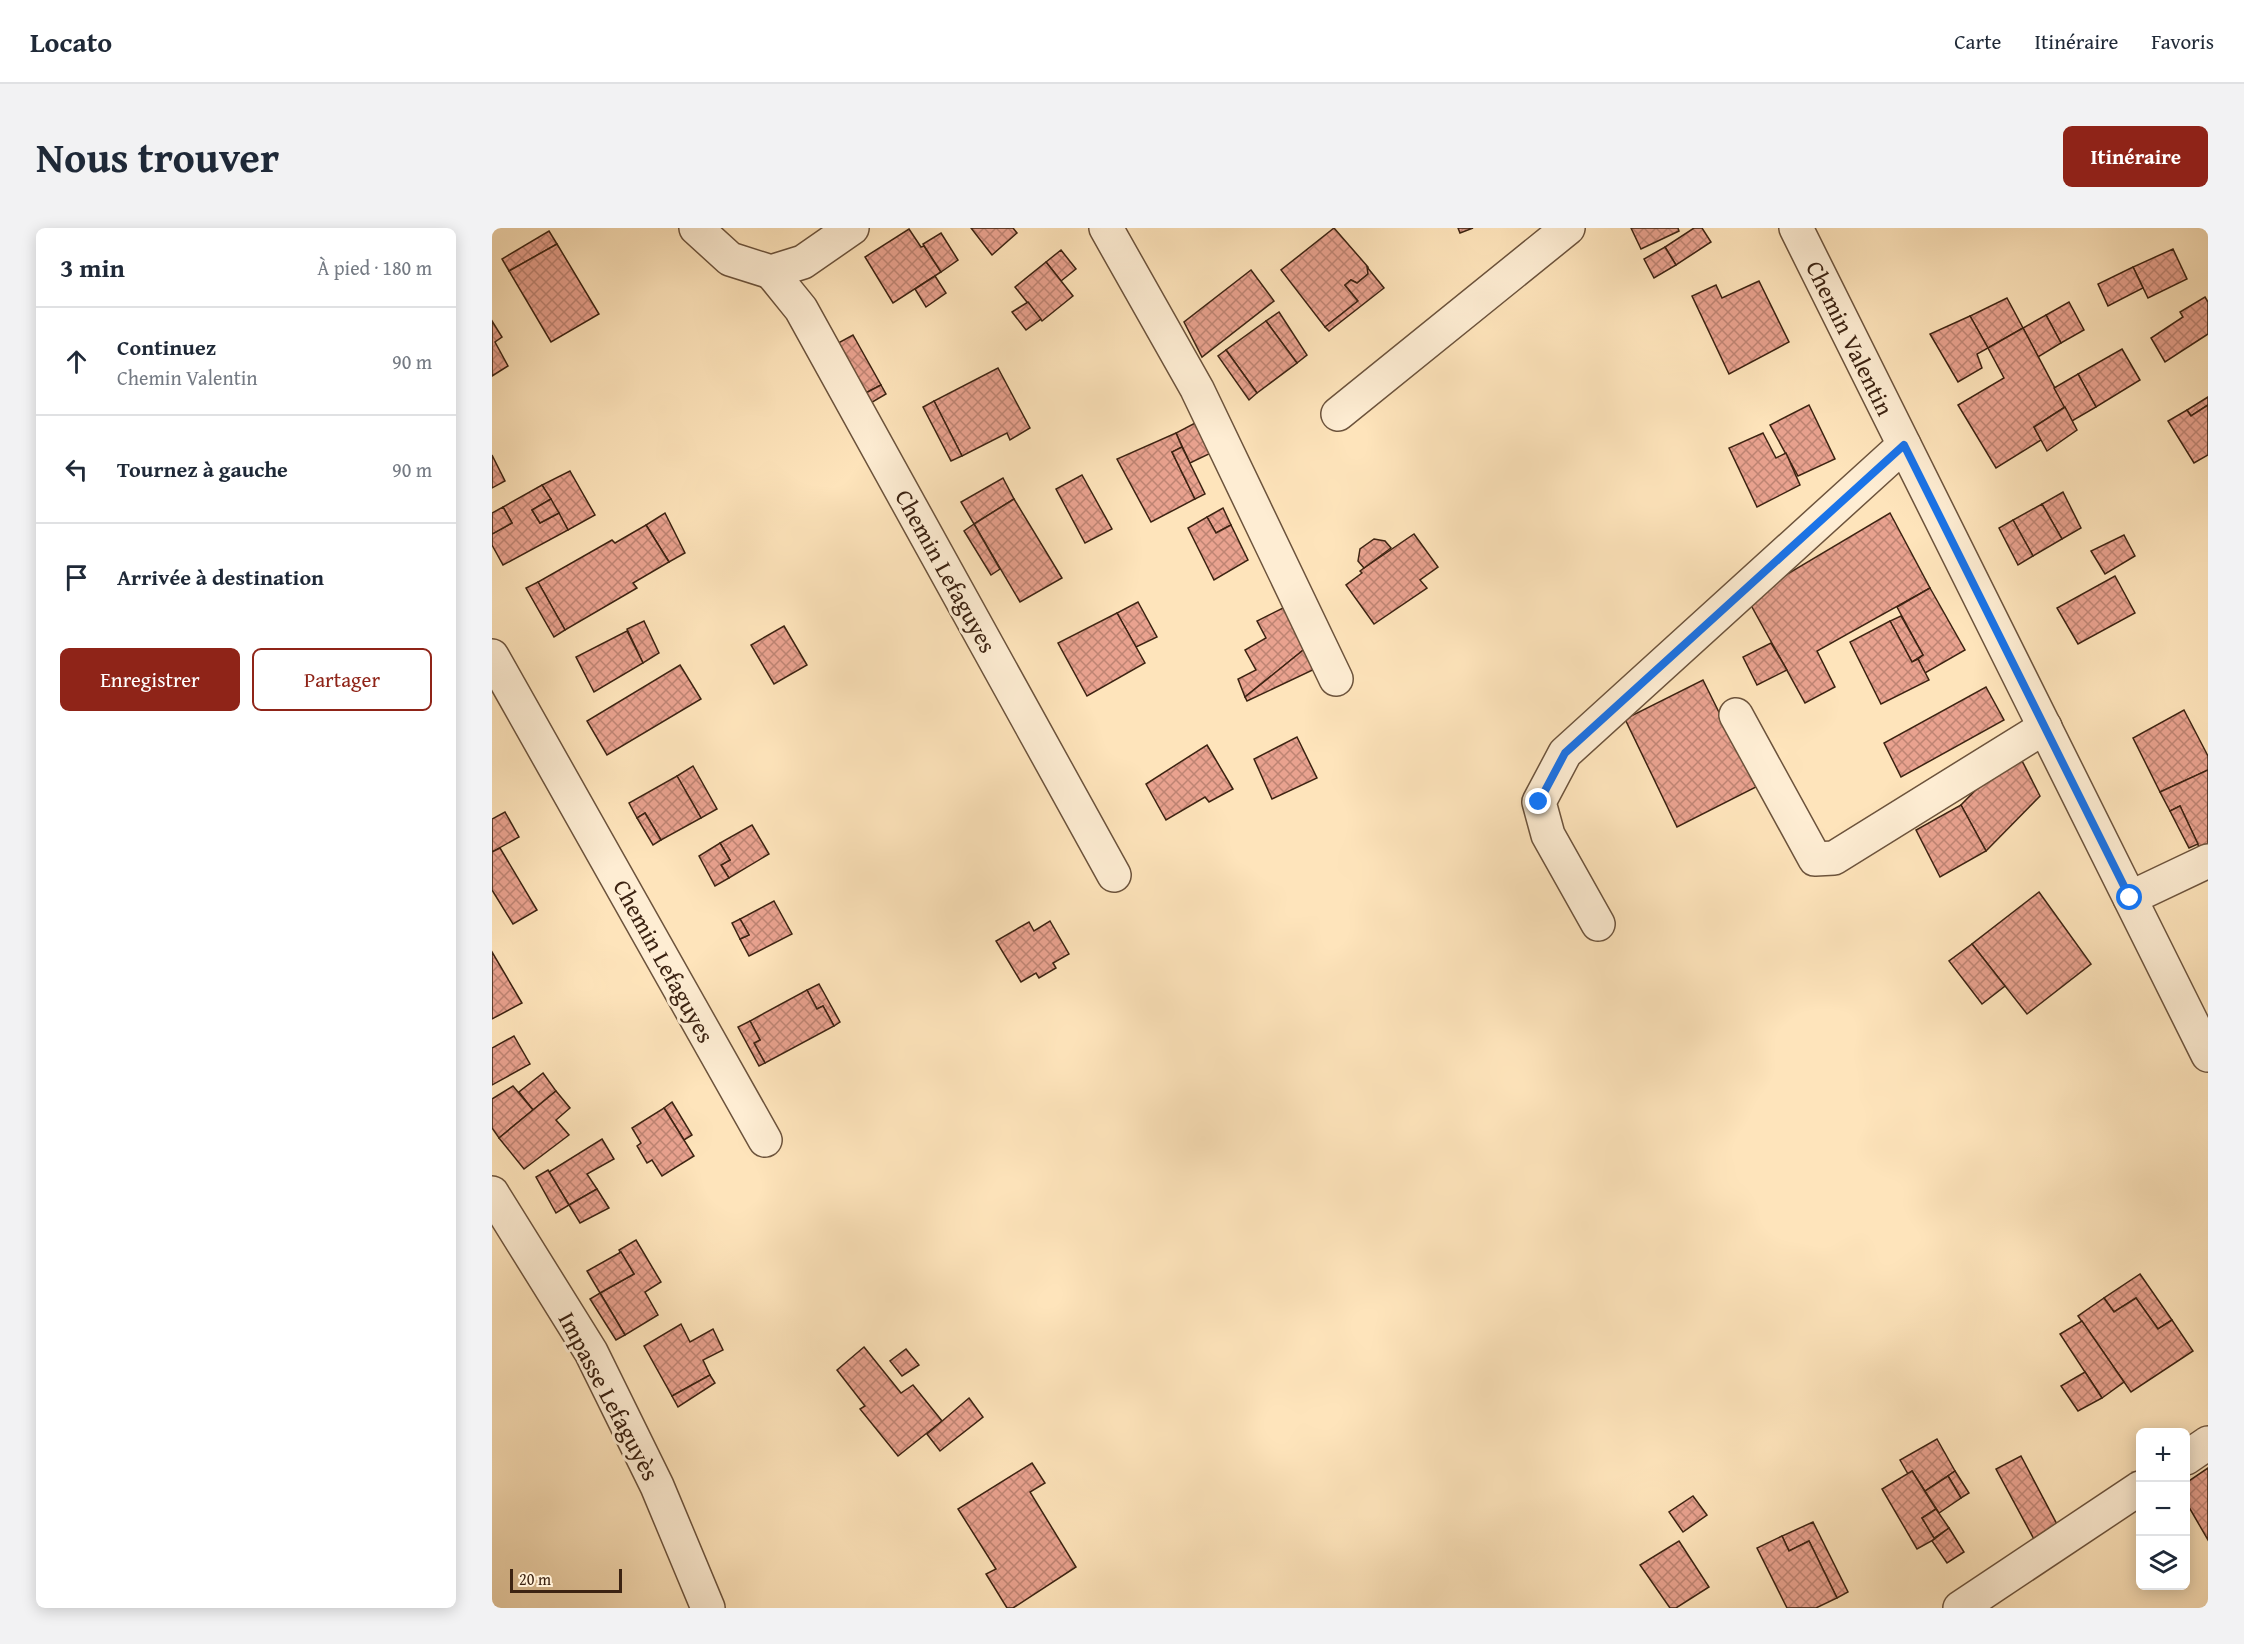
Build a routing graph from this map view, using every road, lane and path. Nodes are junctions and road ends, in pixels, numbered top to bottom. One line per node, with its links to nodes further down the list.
1 (696, 228): 6 (street)
2 (852, 228): 6 (street)
3 (1106, 228): 10 (street)
4 (1568, 228): 7 (street)
5 (1796, 228): 8 (street, Chemin Valentin)
6 (771, 272): 14 (street, Chemin Lefaguyes)
7 (1338, 414)
8 (1904, 445): 12 (street, Chemin Valentin); 16 (street)
9 (492, 656): 18 (street, Chemin Lefaguyes)
10 (1336, 679)
11 (1736, 715): 12 (street)
12 (2045, 727): 15 (street, Chemin Valentin)
13 (2208, 861): 15 (street)
14 (1114, 875)
15 (2130, 898): 17 (street, Chemin Valentin)
16 (1598, 924)
17 (2208, 1055)
18 (765, 1140)
19 (492, 1193): 23 (street, Impasse Lefaguyès)
20 (2208, 1443): 21 (street)
21 (2190, 1455)
22 (2136, 1491): 24 (street)
23 (708, 1608)
24 (1960, 1608)

